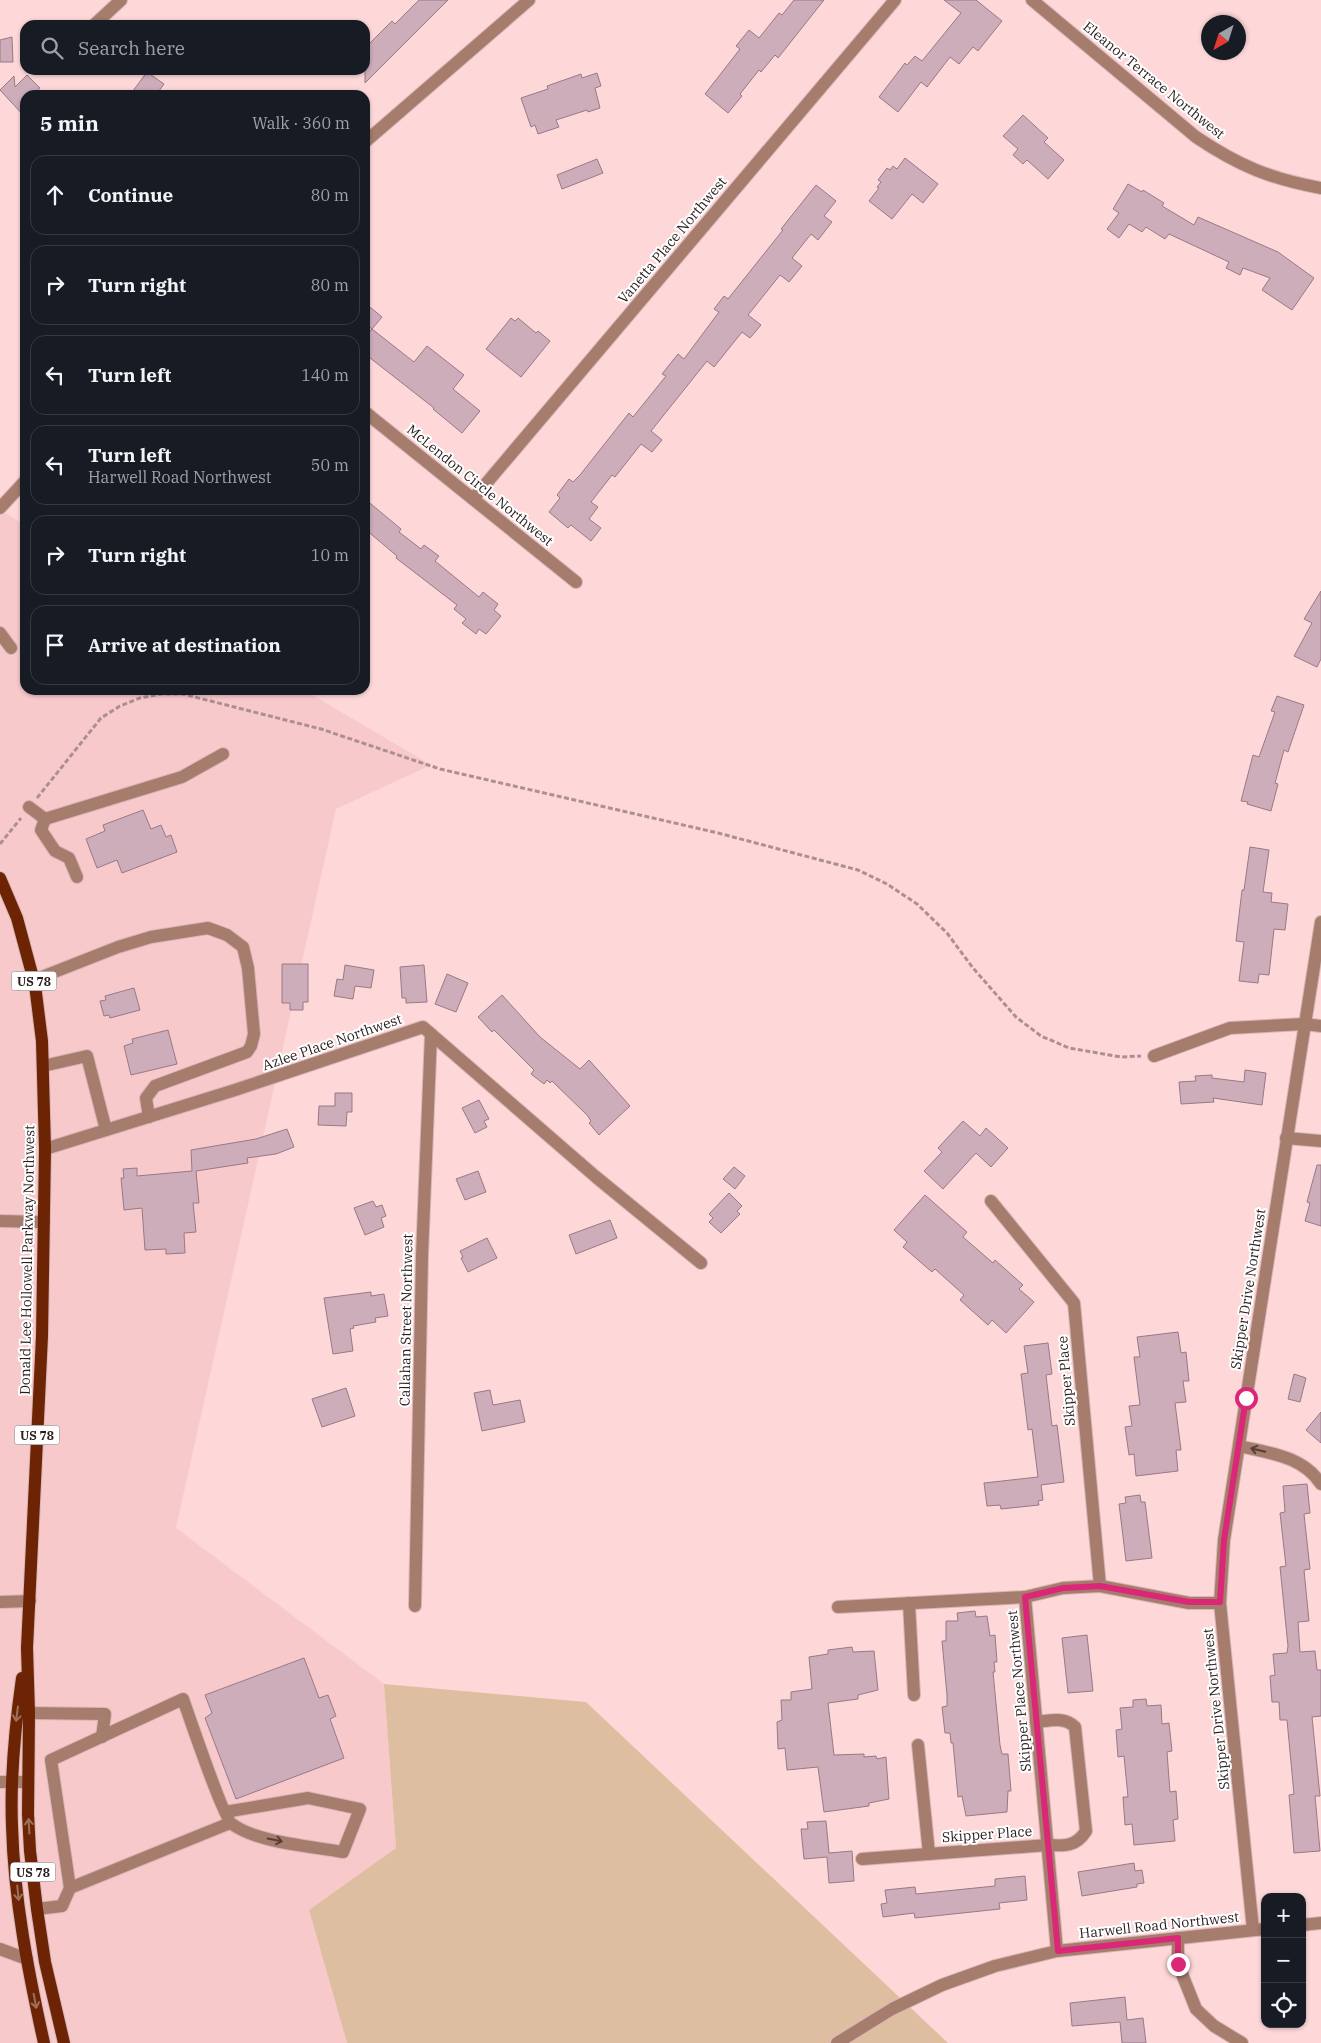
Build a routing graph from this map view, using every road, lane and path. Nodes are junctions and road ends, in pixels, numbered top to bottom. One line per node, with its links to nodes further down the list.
1 (121, 0): 5 (street)
2 (529, 0): 6 (street)
3 (895, 0): 10 (street, Vanetta Place Northwest)
4 (1032, 0): 7 (street, Eleanor Terrace Northwest)
5 (99, 20)
6 (370, 138)
7 (1321, 188)
8 (370, 416): 10 (street, McLendon Circle Northwest)
9 (20, 486): 11 (street)
10 (473, 499): 12 (street, McLendon Circle Northwest)
11 (0, 508)
12 (576, 582)
13 (0, 633): 14 (street)
14 (11, 648)
15 (156, 695): 18 (path)
16 (187, 695): 28 (path)
17 (223, 754): 19 (street)
18 (29, 807): 19 (street); 20 (path)
19 (45, 819): 21 (street)
20 (0, 844)
21 (77, 877)
22 (0, 878): 24 (main road, Donald Lee Hollowell Parkway Northwest / US 78)
23 (1321, 922): 25 (street, Skipper Drive Northwest)
24 (34, 980): 29 (main road, Donald Lee Hollowell Parkway Northwest / US 78); 30 (street)
25 (1304, 1024): 26 (street); 28 (street); 32 (street, Skipper Drive Northwest)
26 (1321, 1026)
27 (431, 1034): 30 (street, Azlee Place Northwest); 38 (street); 47 (street, Callahan Street Northwest)
28 (1154, 1056)
29 (43, 1066): 31 (street); 34 (main road, Donald Lee Hollowell Parkway Northwest / US 78)
30 (149, 1116): 31 (street, Azlee Place Northwest)
31 (106, 1130): 34 (street, Azlee Place Northwest)
32 (1286, 1138): 33 (street); 39 (street, Skipper Drive Northwest)
33 (1321, 1141)
34 (45, 1148): 37 (main road, Donald Lee Hollowell Parkway Northwest / US 78)
35 (991, 1201): 41 (street, Skipper Place)
36 (0, 1222): 37 (street)
37 (44, 1222): 43 (main road, Donald Lee Hollowell Parkway Northwest / US 78)
38 (701, 1263)
39 (1239, 1446): 40 (street, one-way to 39); 45 (street, Skipper Drive Northwest)
40 (1321, 1484)
41 (1100, 1586): 42 (street, Skipper Place Northwest); 45 (street, Skipper Place Northwest)
42 (1025, 1597): 46 (street); 52 (street, Skipper Place Northwest)
43 (30, 1601): 44 (street); 49 (main road, Donald Lee Hollowell Parkway Northwest / US 78)
44 (0, 1602)
45 (1220, 1602): 65 (street, Skipper Drive Northwest)
46 (908, 1603): 48 (street); 50 (street)
47 (415, 1606)
48 (838, 1607)
49 (27, 1648): 51 (main road, Donald Lee Hollowell Parkway Northwest / US 78); 55 (main road, Donald Lee Hollowell Parkway Northwest / US 78, one-way to 55)
50 (914, 1695)
51 (29, 1713): 53 (street); 56 (main road, Donald Lee Hollowell Parkway Northwest / US 78)
52 (1036, 1722): 58 (street, Skipper Place Northwest); 58 (street, Skipper Place)
53 (102, 1737): 57 (street); 61 (street)
54 (918, 1745): 59 (street, Skipper Place)
55 (6, 1782): 56 (street); 69 (main road, Donald Lee Hollowell Parkway Northwest / US 78, one-way to 69)
56 (28, 1782): 62 (main road, Donald Lee Hollowell Parkway Northwest / US 78, one-way to 56)
57 (227, 1818): 57 (street, one-way to 57); 61 (street)
58 (1048, 1845): 59 (street, Skipper Place); 68 (street, Skipper Place Northwest)
59 (929, 1854): 60 (street, Skipper Place)
60 (862, 1859)
61 (70, 1888): 62 (street)
62 (37, 1909): 71 (main road, Donald Lee Hollowell Parkway Northwest / US 78)
63 (1321, 1923): 64 (street)
64 (1306, 1925)
65 (1259, 1930): 66 (street, Harwell Road Northwest)
66 (1178, 1938): 68 (street, Harwell Road Northwest); 73 (street)
67 (0, 1949): 69 (street)
68 (1058, 1951): 72 (street, Harwell Road Northwest)
69 (26, 1959): 70 (main road, Donald Lee Hollowell Parkway Northwest / US 78, one-way to 70)
70 (44, 2043)
71 (64, 2043)
72 (837, 2043)
73 (1242, 2043)

